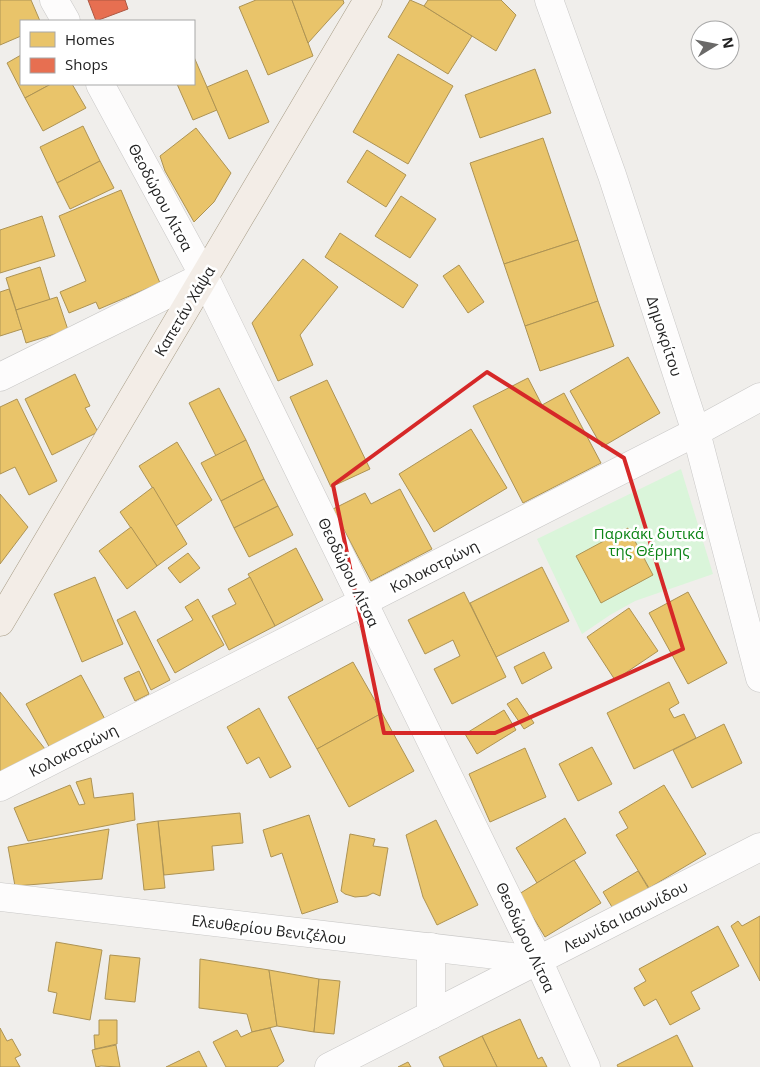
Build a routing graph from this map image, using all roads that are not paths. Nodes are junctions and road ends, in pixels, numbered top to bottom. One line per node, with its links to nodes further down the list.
1 (54, 0): 4 (street)
2 (368, 0): 6 (main road, Καπετάν Χάψα)
3 (549, 0): 9 (street, Δημοκρίτου)
4 (65, 20)
5 (101, 85): 6 (street, Θεοδώρου Λίτσα)
6 (204, 276): 7 (street); 10 (street, Θεοδώρου Λίτσα); 11 (main road, Καπετάν Χάψα)
7 (0, 377)
8 (760, 398): 9 (street, Κολοκοτρώνη)
9 (696, 432): 10 (street, Κολοκοτρώνη); 12 (street, Δημοκρίτου)
10 (363, 602): 13 (street, Κολοκοτρώνη); 17 (street, Θεοδώρου Λίτσα)
11 (0, 622)
12 (760, 678)
13 (0, 787)
14 (760, 847): 17 (street, Λεωνίδα Ιασωνίδου)
15 (0, 897): 16 (street, Ελευθερίου Βενιζέλου)
16 (430, 947): 17 (street, Ελευθερίου Βενιζέλου); 18 (street)
17 (538, 960): 18 (street, Λεωνίδα Ιασωνίδου); 20 (street, Θεοδώρου Λίτσα)
18 (430, 1015): 19 (street, Λεωνίδα Ιασωνίδου)
19 (329, 1067)
20 (586, 1067)

